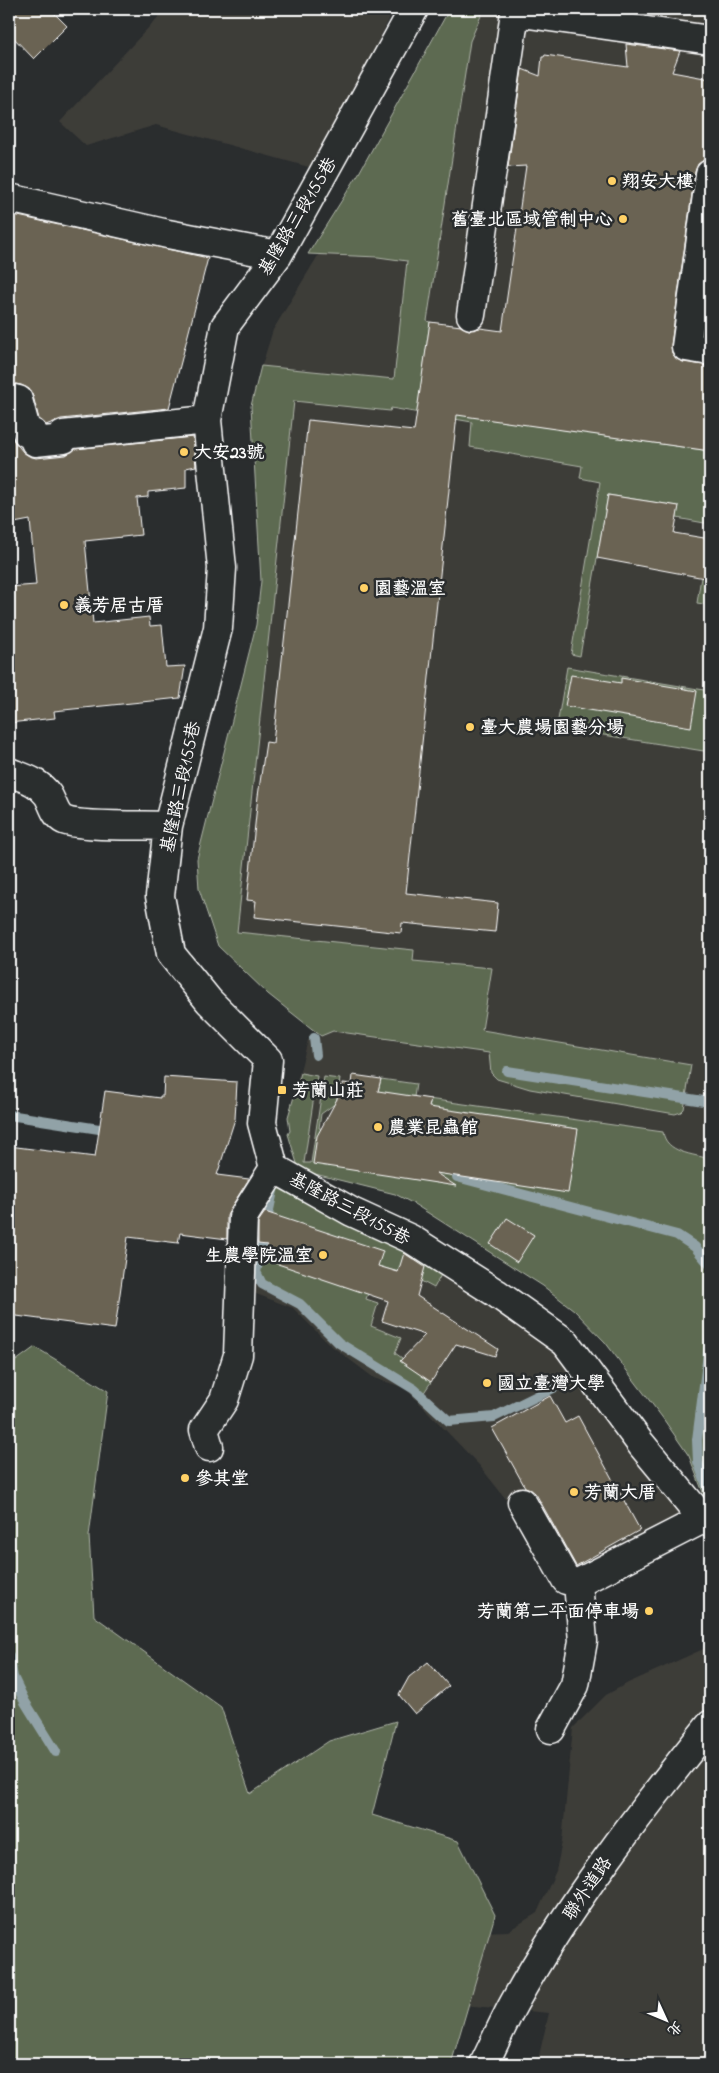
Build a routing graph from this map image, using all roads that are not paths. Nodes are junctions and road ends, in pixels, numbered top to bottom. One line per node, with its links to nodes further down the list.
1 (414, 9): 5 (street, 基隆路三段155巷)
2 (710, 40): 6 (street)
3 (710, 174): 7 (street)
4 (9, 198): 5 (street)
5 (278, 255): 9 (street, 基隆路三段155巷)
6 (471, 315)
7 (710, 351)
8 (9, 398): 9 (street)
9 (207, 420): 11 (street, 基隆路三段155巷)
10 (9, 772): 11 (street)
11 (168, 826): 12 (street, 基隆路三段155巷)
12 (274, 1168): 13 (street); 15 (street, 基隆路三段155巷)
13 (209, 1447)
14 (522, 1502): 16 (street)
15 (707, 1519): 16 (street)
16 (578, 1584): 18 (street)
17 (710, 1725): 19 (street, 聯外道路)
18 (550, 1729)
19 (484, 2064)

